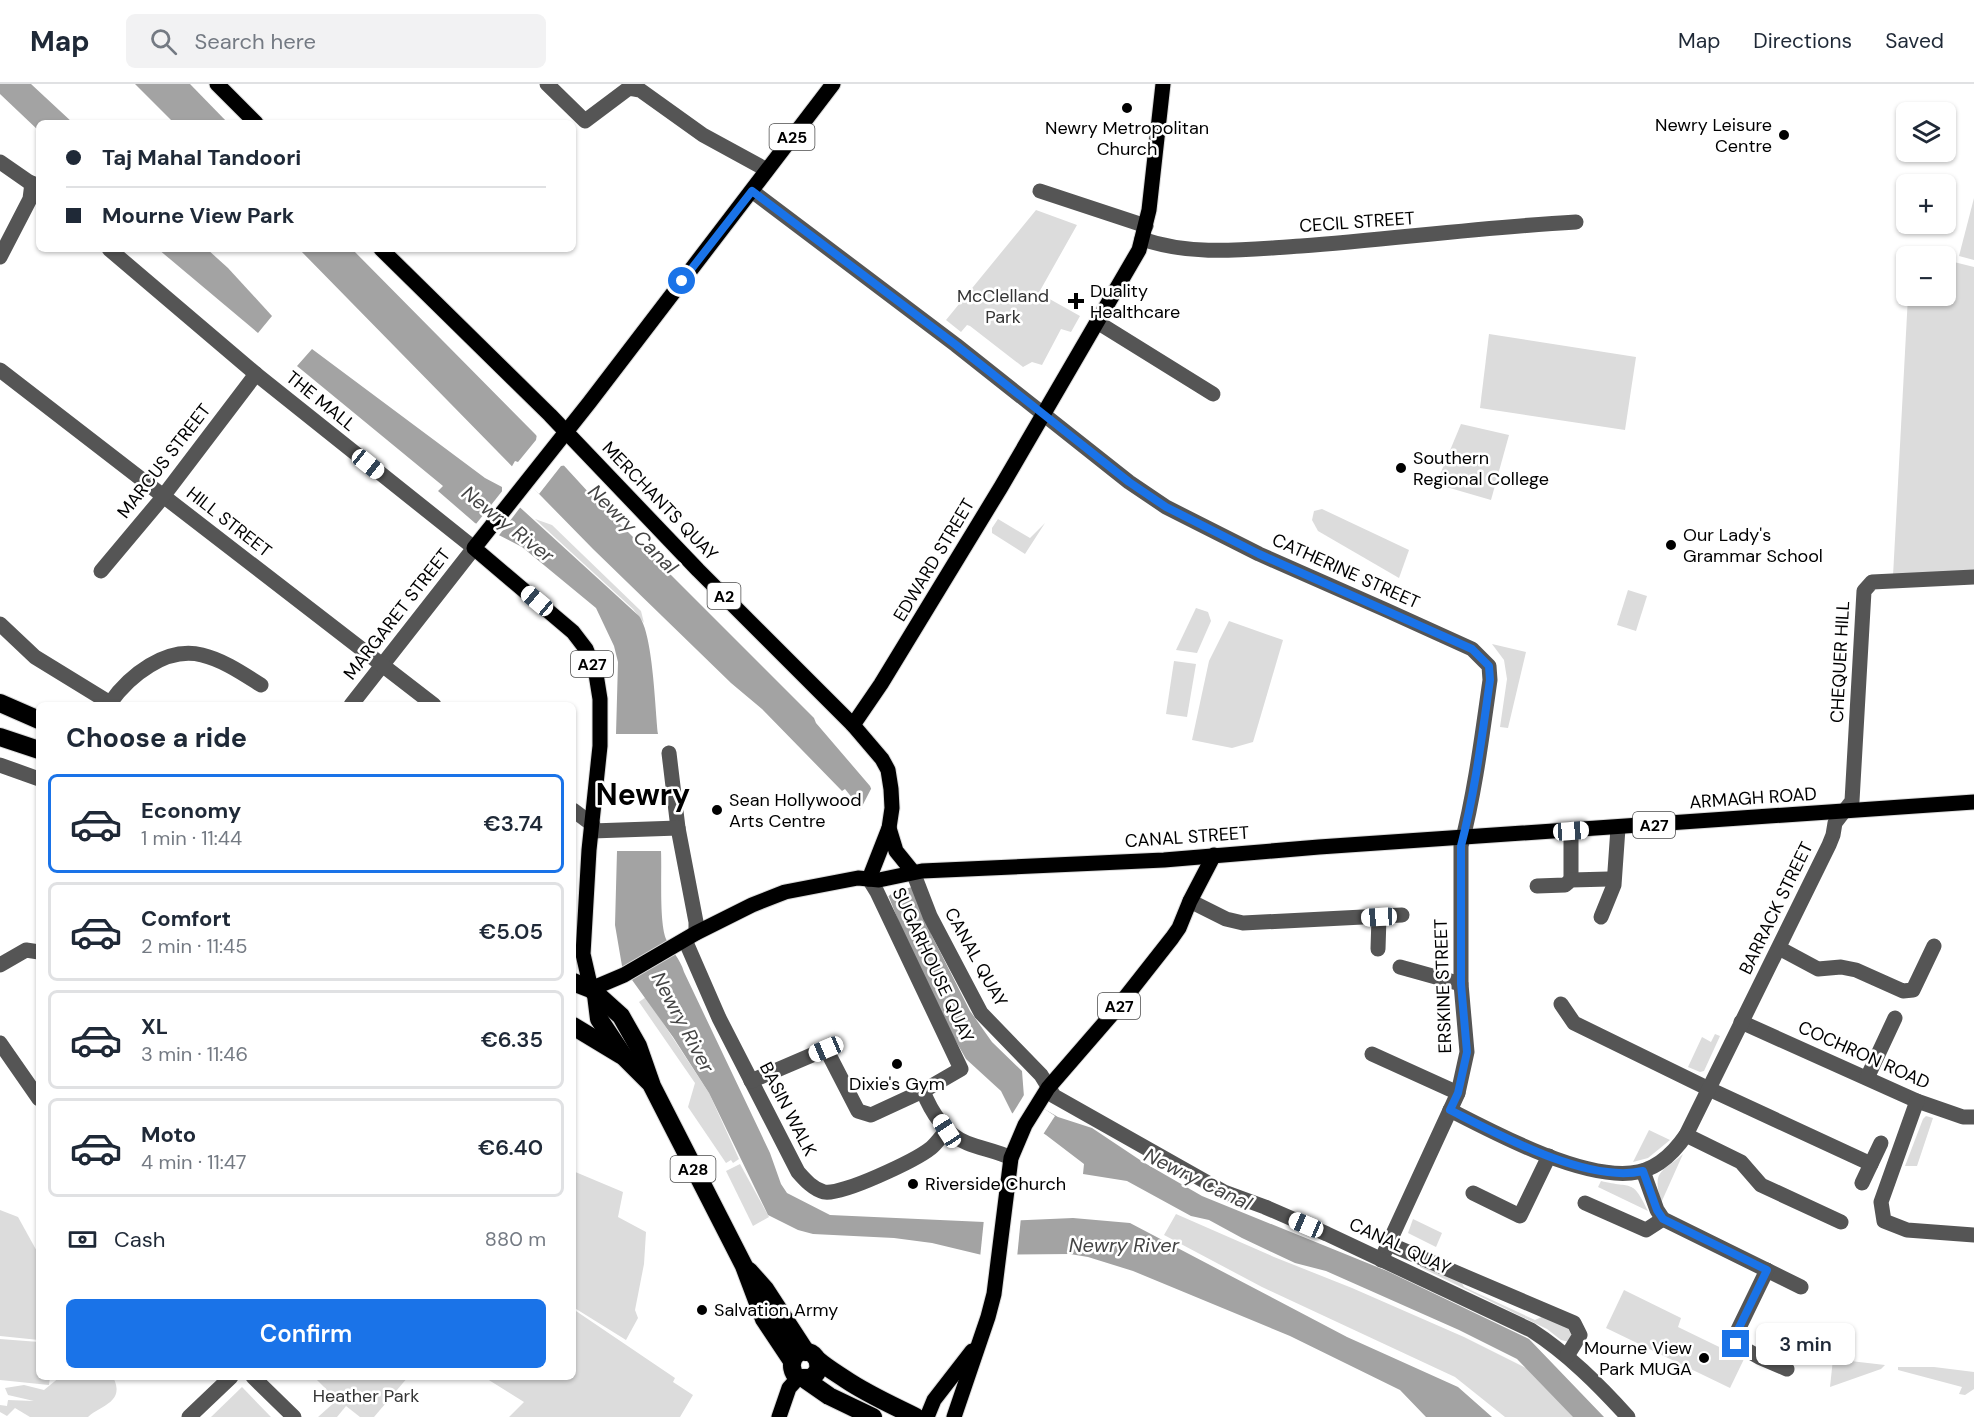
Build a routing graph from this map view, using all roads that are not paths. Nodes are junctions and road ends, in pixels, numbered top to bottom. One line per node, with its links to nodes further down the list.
1 (217, 84): 5 (main road)
2 (547, 84): 7 (street)
3 (833, 84): 7 (main road, A25)
4 (1162, 84): 12 (main road, EDWARD STREET)
5 (253, 120)
6 (0, 162): 8 (street)
7 (767, 170): 9 (main road, A25)
8 (36, 186): 15 (street)
9 (752, 191): 20 (street); 21 (main road, A25)
10 (1040, 191): 12 (street, CECIL STREET)
11 (1576, 222): 12 (street, CECIL STREET)
12 (1144, 233): 16 (main road, EDWARD STREET)
13 (113, 252): 18 (street, THE MALL)
14 (384, 252): 21 (main road, MERCHANTS QUAY / A2)
15 (0, 257)
16 (1097, 322): 19 (street); 20 (main road, EDWARD STREET)
17 (0, 370): 22 (street, HILL STREET)
18 (256, 374): 22 (street, MARCUS STREET); 23 (street, THE MALL)
19 (1213, 394)
20 (1043, 413): 35 (main road, EDWARD STREET); 49 (street, CATHERINE STREET)
21 (566, 432): 23 (main road); 35 (main road, MERCHANTS QUAY / A2)
22 (163, 496): 24 (street, MARCUS STREET); 27 (street, HILL STREET)
23 (474, 548): 27 (street, MARGARET STREET); 47 (main road, THE MALL / A27)
24 (101, 571)
25 (1974, 577): 43 (street, CHEQUER HILL)
26 (0, 624): 29 (street)
27 (381, 665): 31 (street, MARGARET STREET); 32 (street, HILL STREET)
28 (261, 685): 30 (street)
29 (107, 702)
30 (111, 702)
31 (353, 702)
32 (430, 702)
33 (0, 703): 34 (highway)
34 (36, 719)
35 (853, 725): 45 (main road, MERCHANTS QUAY / A2)
36 (0, 737): 37 (highway)
37 (33, 749)
38 (669, 753): 44 (street, BASIN WALK)
39 (0, 765): 40 (street)
40 (36, 778)
41 (1974, 802): 43 (main road, ARMAGH ROAD / A27)
42 (576, 812): 47 (street)
43 (1844, 812): 46 (main road, ARMAGH ROAD / A27); 62 (street, BARRACK STREET)
44 (678, 828): 47 (street); 60 (street, BASIN WALK)
45 (889, 828): 51 (main road, MERCHANTS QUAY / A2); 52 (main road, MERCHANTS QUAY / A2)
46 (1618, 828): 48 (main road, ARMAGH ROAD / A27); 59 (street)
47 (597, 829): 69 (main road, A27)
48 (1571, 831): 49 (main road, ARMAGH ROAD / A27); 54 (street)
49 (1464, 838): 50 (main road, CANAL STREET / A27); 68 (street, ERSKINE STREET)
50 (1214, 855): 51 (main road, CANAL STREET / A27); 56 (main road, A27)
51 (908, 870): 52 (main road, CANAL STREET); 81 (street, CANAL QUAY)
52 (874, 874): 60 (main road, CANAL STREET); 84 (street, SUGARHOUSE QUAY)
53 (1609, 879): 54 (street)
54 (1571, 880): 55 (street)
55 (1537, 886)
56 (1190, 901): 58 (street); 81 (main road, A27)
57 (1402, 915): 58 (street)
58 (1379, 917): 63 (street)
59 (1601, 917)
60 (686, 940): 69 (main road, CANAL STREET); 79 (street, BASIN WALK)
61 (1934, 946): 62 (street)
62 (1779, 948): 73 (street, BARRACK STREET)
63 (1378, 949)
64 (36, 952): 65 (street)
65 (0, 964)
66 (1400, 967): 68 (street)
67 (576, 984): 69 (highway, A28)
68 (1461, 984): 85 (street, ERSKINE STREET)
69 (593, 992): 70 (highway); 77 (highway, A28); 80 (highway, A28)
70 (576, 997)
71 (1561, 1004): 83 (street)
72 (1895, 1018): 78 (street)
73 (1741, 1022): 78 (street, COCHRON ROAD); 83 (street, BARRACK STREET)
74 (576, 1028): 77 (highway, A28)
75 (0, 1043): 82 (street)
76 (1372, 1054): 85 (street)
77 (626, 1058): 80 (highway, A28)
78 (1867, 1078): 86 (street, COCHRON ROAD)
79 (751, 1081): 84 (street); 89 (street, BASIN WALK)
80 (652, 1086): 108 (highway, A28)
81 (1048, 1088): 93 (main road, A27); 103 (street, CANAL QUAY)
82 (36, 1089)
83 (1709, 1089): 90 (street, BARRACK STREET); 94 (street)
84 (923, 1091): 89 (street)
85 (1458, 1093): 87 (street, ERSKINE STREET)
86 (1917, 1101): 88 (street, COCHRON ROAD); 101 (street)
87 (1450, 1110): 92 (street); 102 (street, ERSKINE STREET)
88 (1974, 1117)
89 (947, 1131): 93 (street)
90 (1686, 1135): 95 (street, BARRACK STREET); 100 (street)
91 (1881, 1143): 94 (street)
92 (1549, 1156): 95 (street); 97 (street)
93 (1011, 1158): 106 (main road, A27)
94 (1871, 1164): 96 (street)
95 (1643, 1171): 99 (street)
96 (1862, 1183)
97 (1473, 1193)
98 (1585, 1203): 99 (street)
99 (1663, 1219): 104 (street)
100 (1841, 1222)
101 (1974, 1235)
102 (1389, 1244): 103 (street, ERSKINE STREET); 107 (street)
103 (1381, 1260): 107 (street, CANAL QUAY)
104 (1767, 1270): 105 (street); 109 (street)
105 (1801, 1287)
106 (980, 1342): 117 (main road, A27); 118 (main road, A27)
107 (1567, 1356): 119 (street, CANAL QUAY)
108 (804, 1366): 114 (main road); 115 (highway, A28); 116 (highway, A28)
109 (1787, 1369)
110 (228, 1380): 112 (street)
111 (256, 1380): 113 (street)
112 (189, 1417)
113 (294, 1417)
114 (778, 1417)
115 (873, 1417)
116 (916, 1417)
117 (927, 1417)
118 (954, 1417)
119 (1628, 1417)

